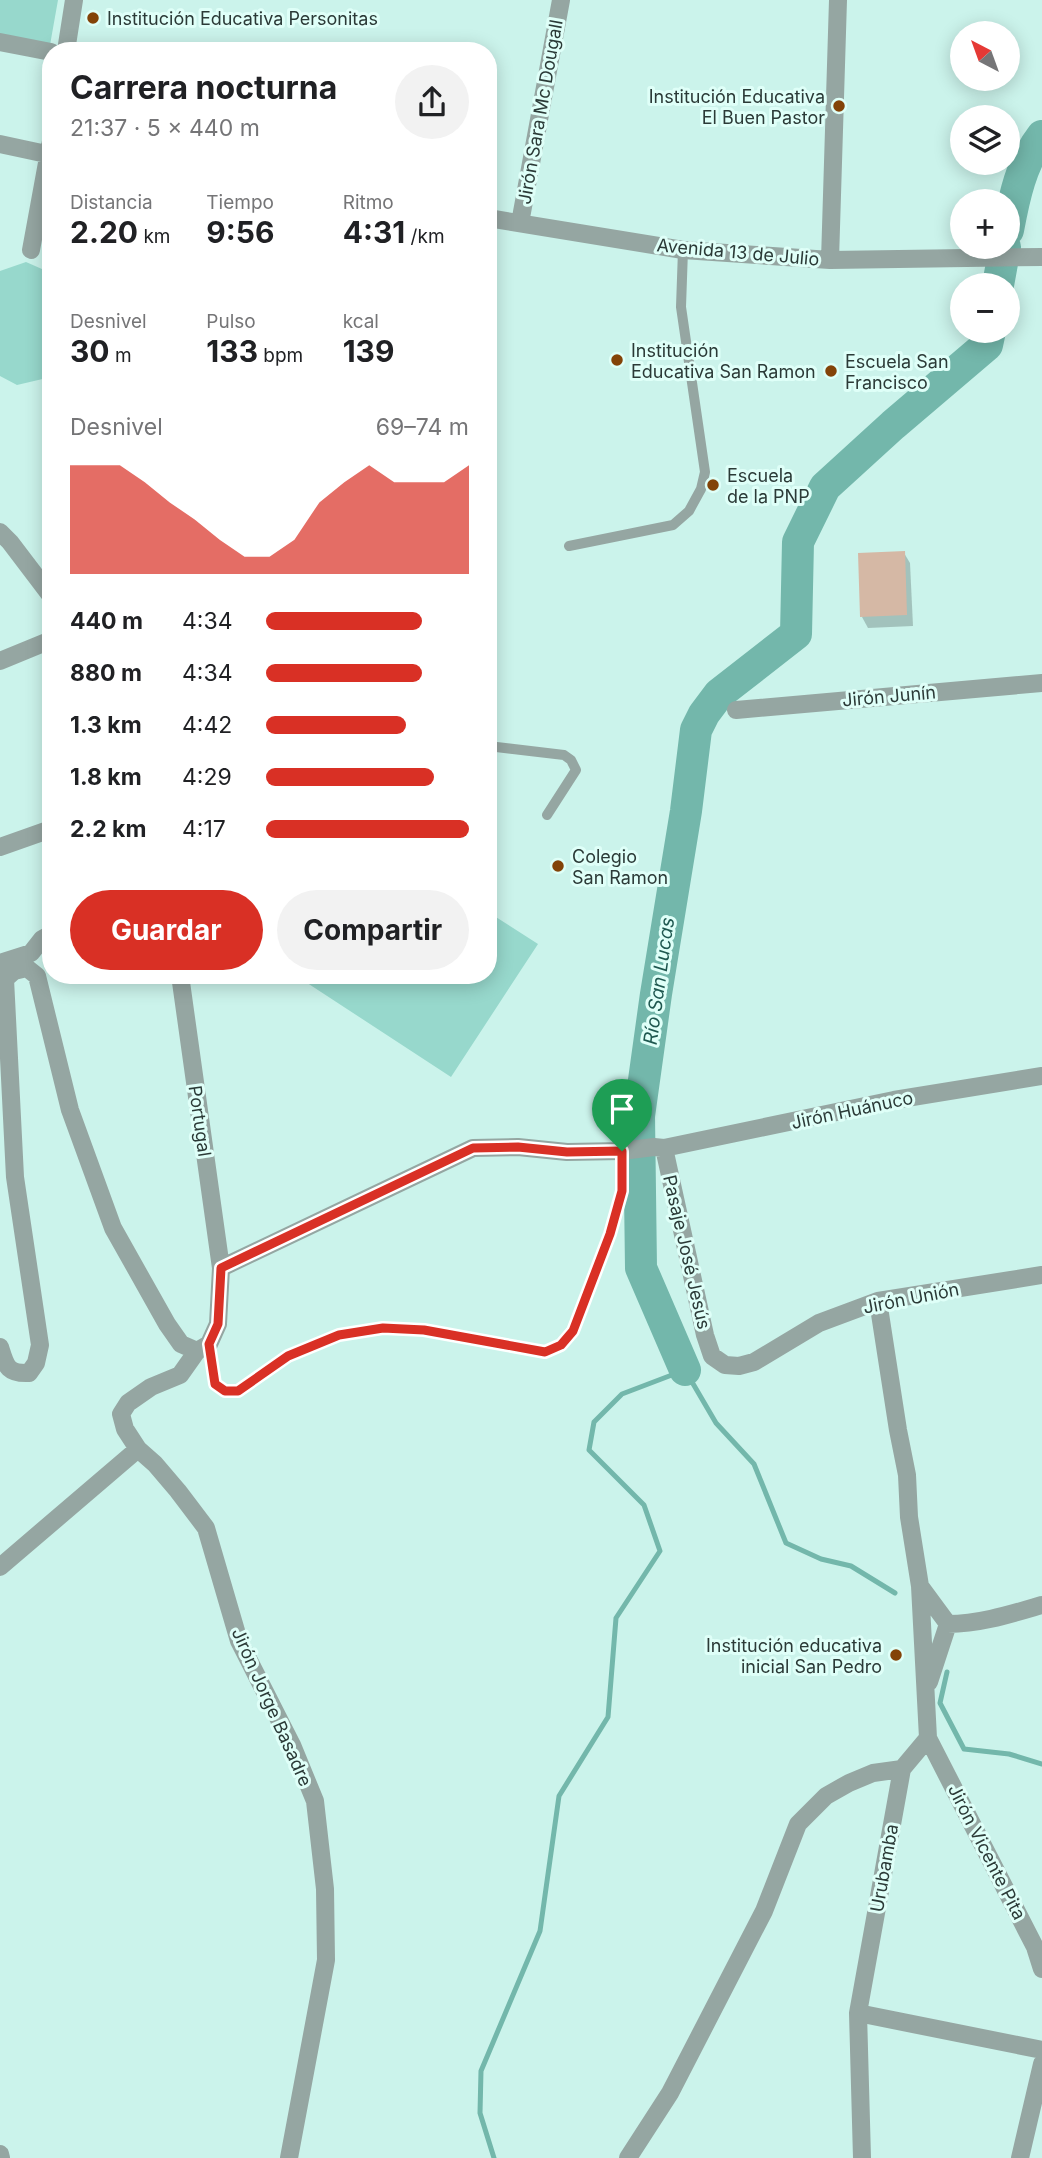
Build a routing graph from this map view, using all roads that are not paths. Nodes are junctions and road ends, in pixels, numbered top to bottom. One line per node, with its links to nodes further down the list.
1 (74, 0): 5 (street)
2 (561, 0): 11 (street, Jirón Sara Mc Dougall)
3 (838, 0): 15 (street)
4 (0, 42): 6 (street)
5 (67, 42)
6 (42, 50)
7 (0, 144): 8 (street)
8 (42, 149)
9 (42, 192): 12 (street)
10 (497, 219): 11 (street, Avenida 13 de Julio)
11 (520, 223): 13 (street, Avenida 13 de Julio)
12 (31, 250)
13 (683, 250): 15 (street, Avenida 13 de Julio); 17 (lane)
14 (1042, 257): 15 (street, Avenida 13 de Julio)
15 (830, 260)
16 (3, 540): 18 (street)
17 (569, 546)
18 (42, 586)
19 (42, 644): 20 (street)
20 (0, 661)
21 (1042, 682): 22 (street, Jirón Junín)
22 (736, 710)
23 (497, 747): 24 (lane)
24 (547, 815)
25 (42, 832): 26 (street)
26 (0, 847)
27 (42, 939): 28 (street)
28 (29, 960): 29 (street); 37 (street); 38 (street)
29 (0, 963)
30 (181, 984): 34 (street, Portugal)
31 (1042, 1076): 32 (street, Jirón Huánuco)
32 (659, 1147): 33 (street, Jirón Huánuco); 39 (street, Pasaje José Jesús)
33 (627, 1150): 34 (street, Jirón Huánuco); 38 (lane)
34 (221, 1268): 38 (street, Portugal)
35 (1042, 1275): 36 (street, Jirón Unión)
36 (878, 1301): 39 (street, Jirón Unión); 42 (street)
37 (0, 1347)
38 (203, 1348): 40 (street, Jirón Jorge Basadre)
39 (712, 1356)
40 (138, 1449): 41 (street); 53 (street, Jirón Jorge Basadre)
41 (0, 1567)
42 (920, 1586): 44 (street); 45 (street)
43 (1042, 1605): 44 (street)
44 (948, 1624): 45 (street)
45 (926, 1690): 46 (street)
46 (928, 1738): 47 (street, Urubamba); 48 (street, Jirón Vicente Pita)
47 (902, 1769): 50 (street, Urubamba); 54 (street)
48 (1039, 1946): 49 (street, Jirón Vicente Pita)
49 (1042, 1969)
50 (858, 2013): 51 (street); 55 (street, Urubamba)
51 (1042, 2050)
52 (1042, 2064): 56 (street)
53 (289, 2158)
54 (628, 2158)
55 (862, 2158)
56 (1020, 2158)

